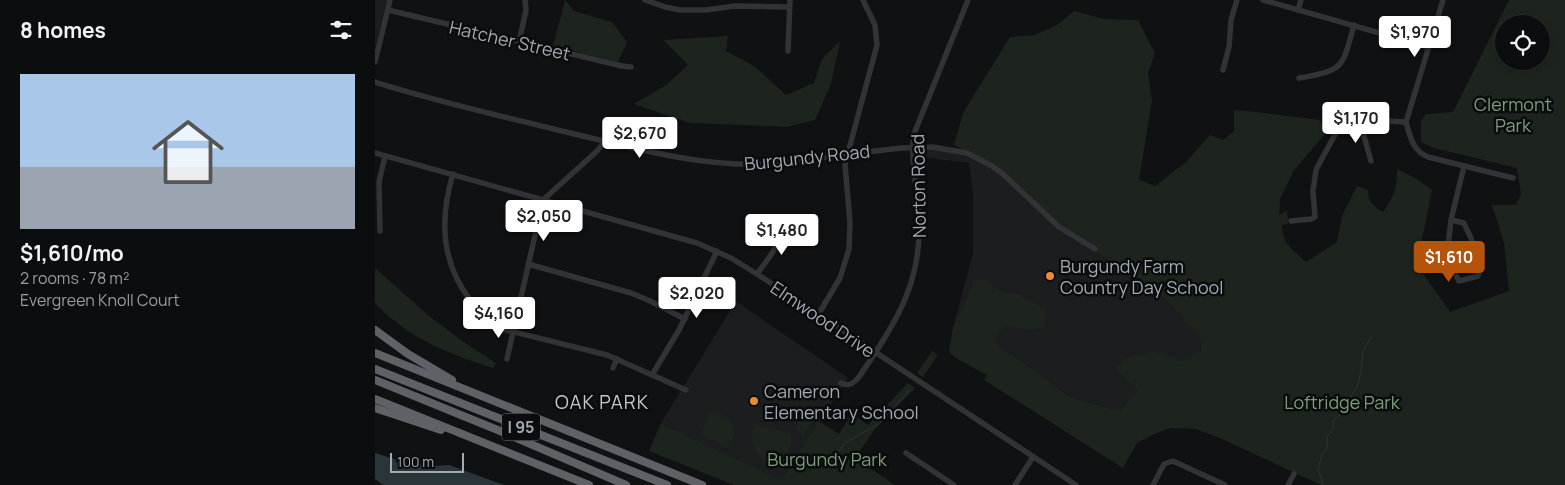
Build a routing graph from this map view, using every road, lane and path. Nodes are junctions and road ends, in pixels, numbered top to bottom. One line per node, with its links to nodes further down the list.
1 (390, 0): 12 (street)
2 (525, 0): 15 (street)
3 (645, 0): 11 (street)
4 (790, 0): 11 (street)
5 (863, 0): 28 (street)
6 (968, 0): 26 (street, Norton Road)
7 (1237, 0): 20 (street)
8 (1263, 0): 13 (street)
9 (1301, 0): 13 (street)
10 (1443, 0): 16 (street)
11 (789, 7): 17 (street)
12 (388, 10): 15 (street, Hatcher Street); 18 (street)
13 (1298, 10): 14 (street)
14 (1354, 25): 16 (street); 21 (street)
15 (519, 42): 19 (street, Hatcher Street)
16 (1429, 47): 24 (street)
17 (788, 51)
18 (375, 62)
19 (631, 67)
20 (1223, 70)
21 (1299, 78)
22 (375, 82): 25 (street, Burgundy Road)
23 (1361, 122): 24 (street); 30 (street); 36 (street)
24 (1407, 122): 31 (street)
25 (605, 141): 28 (street, Burgundy Road); 34 (street)
26 (913, 147): 28 (street, Burgundy Road); 39 (street, Burgundy Road); 48 (street, Norton Road)
27 (375, 152): 29 (street, Elmwood Drive)
28 (847, 154): 43 (street)
29 (385, 156): 32 (street, Elmwood Drive); 38 (street)
30 (1371, 161)
31 (1464, 166): 33 (street); 35 (street)
32 (453, 174): 34 (street, Elmwood Drive); 46 (street)
33 (1513, 178)
34 (543, 200): 40 (street, Elmwood Drive); 41 (street)
35 (1451, 220): 35 (street)
36 (1291, 221)
37 (781, 229): 42 (street)
38 (380, 231)
39 (1095, 249)
40 (717, 251): 42 (street, Elmwood Drive); 44 (street)
41 (528, 264): 44 (street); 46 (street)
42 (757, 274): 43 (street, Elmwood Drive)
43 (818, 315): 48 (street, Elmwood Drive)
44 (685, 319): 53 (street)
45 (375, 330): 57 (highway)
46 (513, 332): 49 (street); 50 (street)
47 (375, 353): 57 (highway, I 95)
48 (875, 353): 55 (street, Norton Road); 62 (street, Elmwood Drive)
49 (507, 359)
50 (617, 359): 51 (street); 53 (street)
51 (613, 368)
52 (375, 369): 66 (highway, I 95)
53 (652, 375): 56 (street)
54 (375, 380): 65 (highway, I 95)
55 (841, 383)
56 (686, 390)
57 (487, 398): 67 (highway, I 95)
58 (375, 399): 61 (highway, I 95)
59 (375, 408): 61 (highway)
60 (906, 453): 68 (street)
61 (516, 455): 64 (highway, I 95)
62 (1033, 457): 69 (street); 70 (street, Elmwood Drive)
63 (1294, 474): 73 (street)
64 (589, 485)
65 (626, 485)
66 (667, 485)
67 (702, 485)
68 (955, 485)
69 (1015, 485)
70 (1076, 485)
71 (1153, 485): 72 (street)
72 (1225, 485)
73 (1287, 485)

